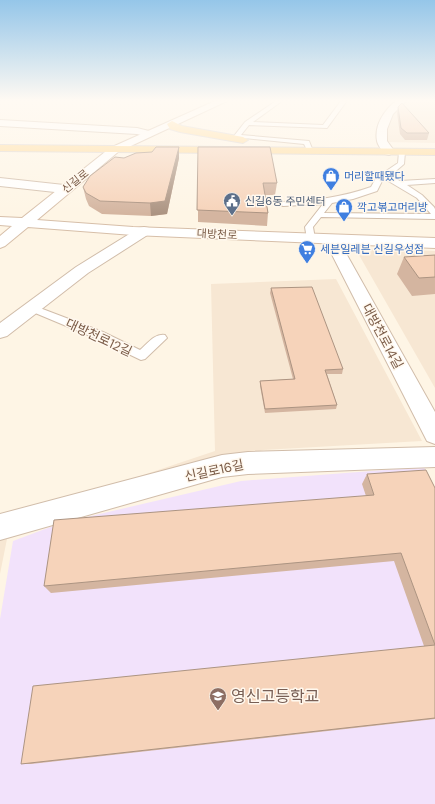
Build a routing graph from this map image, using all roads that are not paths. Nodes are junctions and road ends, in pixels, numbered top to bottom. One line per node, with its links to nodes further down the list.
1 (139, 139): 6 (street, 신길로)
2 (233, 139): 7 (main road)
3 (266, 139): 7 (lane)
4 (382, 139): 8 (street)
5 (0, 148): 6 (main road)
6 (114, 150): 7 (main road); 15 (street, 신길로)
7 (310, 151): 8 (main road)
8 (389, 152): 9 (main road)
9 (402, 152): 10 (main road); 11 (lane)
10 (435, 152)
11 (385, 176): 14 (lane); 18 (lane)
12 (435, 181): 14 (lane)
13 (0, 182): 15 (street)
14 (399, 183): 17 (lane)
15 (64, 190): 24 (street, 신길로)
16 (435, 199): 17 (lane)
17 (423, 200): 22 (lane)
18 (329, 201): 19 (lane); 21 (lane)
19 (311, 203): 20 (lane); 21 (lane)
20 (283, 204)
21 (320, 212): 22 (lane); 26 (lane)
22 (435, 216)
23 (0, 221): 24 (street, 대방천로)
24 (23, 222): 25 (street, 대방천로); 28 (street, 신길로)
25 (144, 231): 26 (street, 대방천로); 30 (street)
26 (312, 239): 27 (street, 대방천로)
27 (331, 239): 29 (street, 대방천로); 33 (street, 대방천로14길)
28 (0, 243)
29 (435, 243)
30 (32, 308): 31 (street); 32 (lane, 대방천로12길)
31 (0, 332)
32 (161, 338)
33 (435, 434)
34 (435, 457): 35 (street, 신길로16길)
35 (0, 527)

